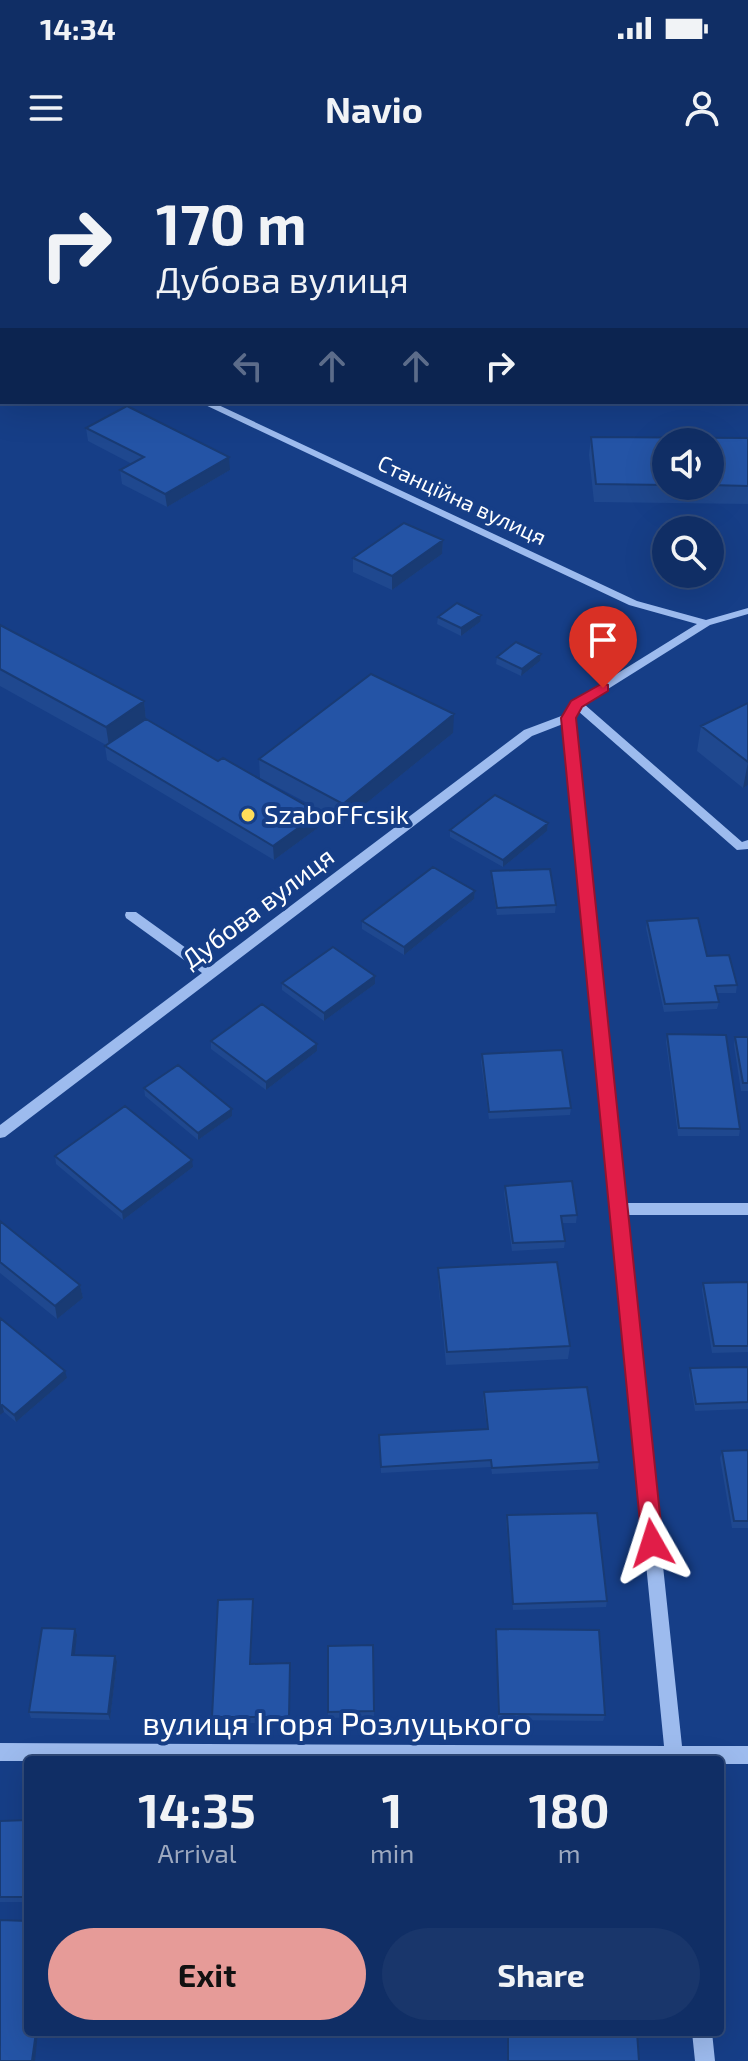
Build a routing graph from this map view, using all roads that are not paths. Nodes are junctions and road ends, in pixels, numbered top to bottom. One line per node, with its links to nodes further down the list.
1 (208, 404): 3 (street, Станційна вулиця)
2 (748, 611): 3 (street)
3 (706, 623): 4 (street)
4 (577, 704): 5 (street); 6 (street)
5 (568, 718): 8 (street, Дубова вулиця); 10 (street)
6 (748, 844)
7 (131, 915): 8 (street)
8 (211, 973): 9 (street, Дубова вулиця)
9 (0, 1133)
10 (618, 1209): 11 (street); 15 (street)
11 (748, 1209)
12 (0, 1752): 14 (street, вулиця Ігоря Розлуцького)
13 (748, 1755): 16 (street, вулиця Ігоря Розлуцького)
14 (449, 1756)
15 (674, 1756)
16 (723, 1756)
17 (702, 2036): 18 (street)
18 (705, 2061)

